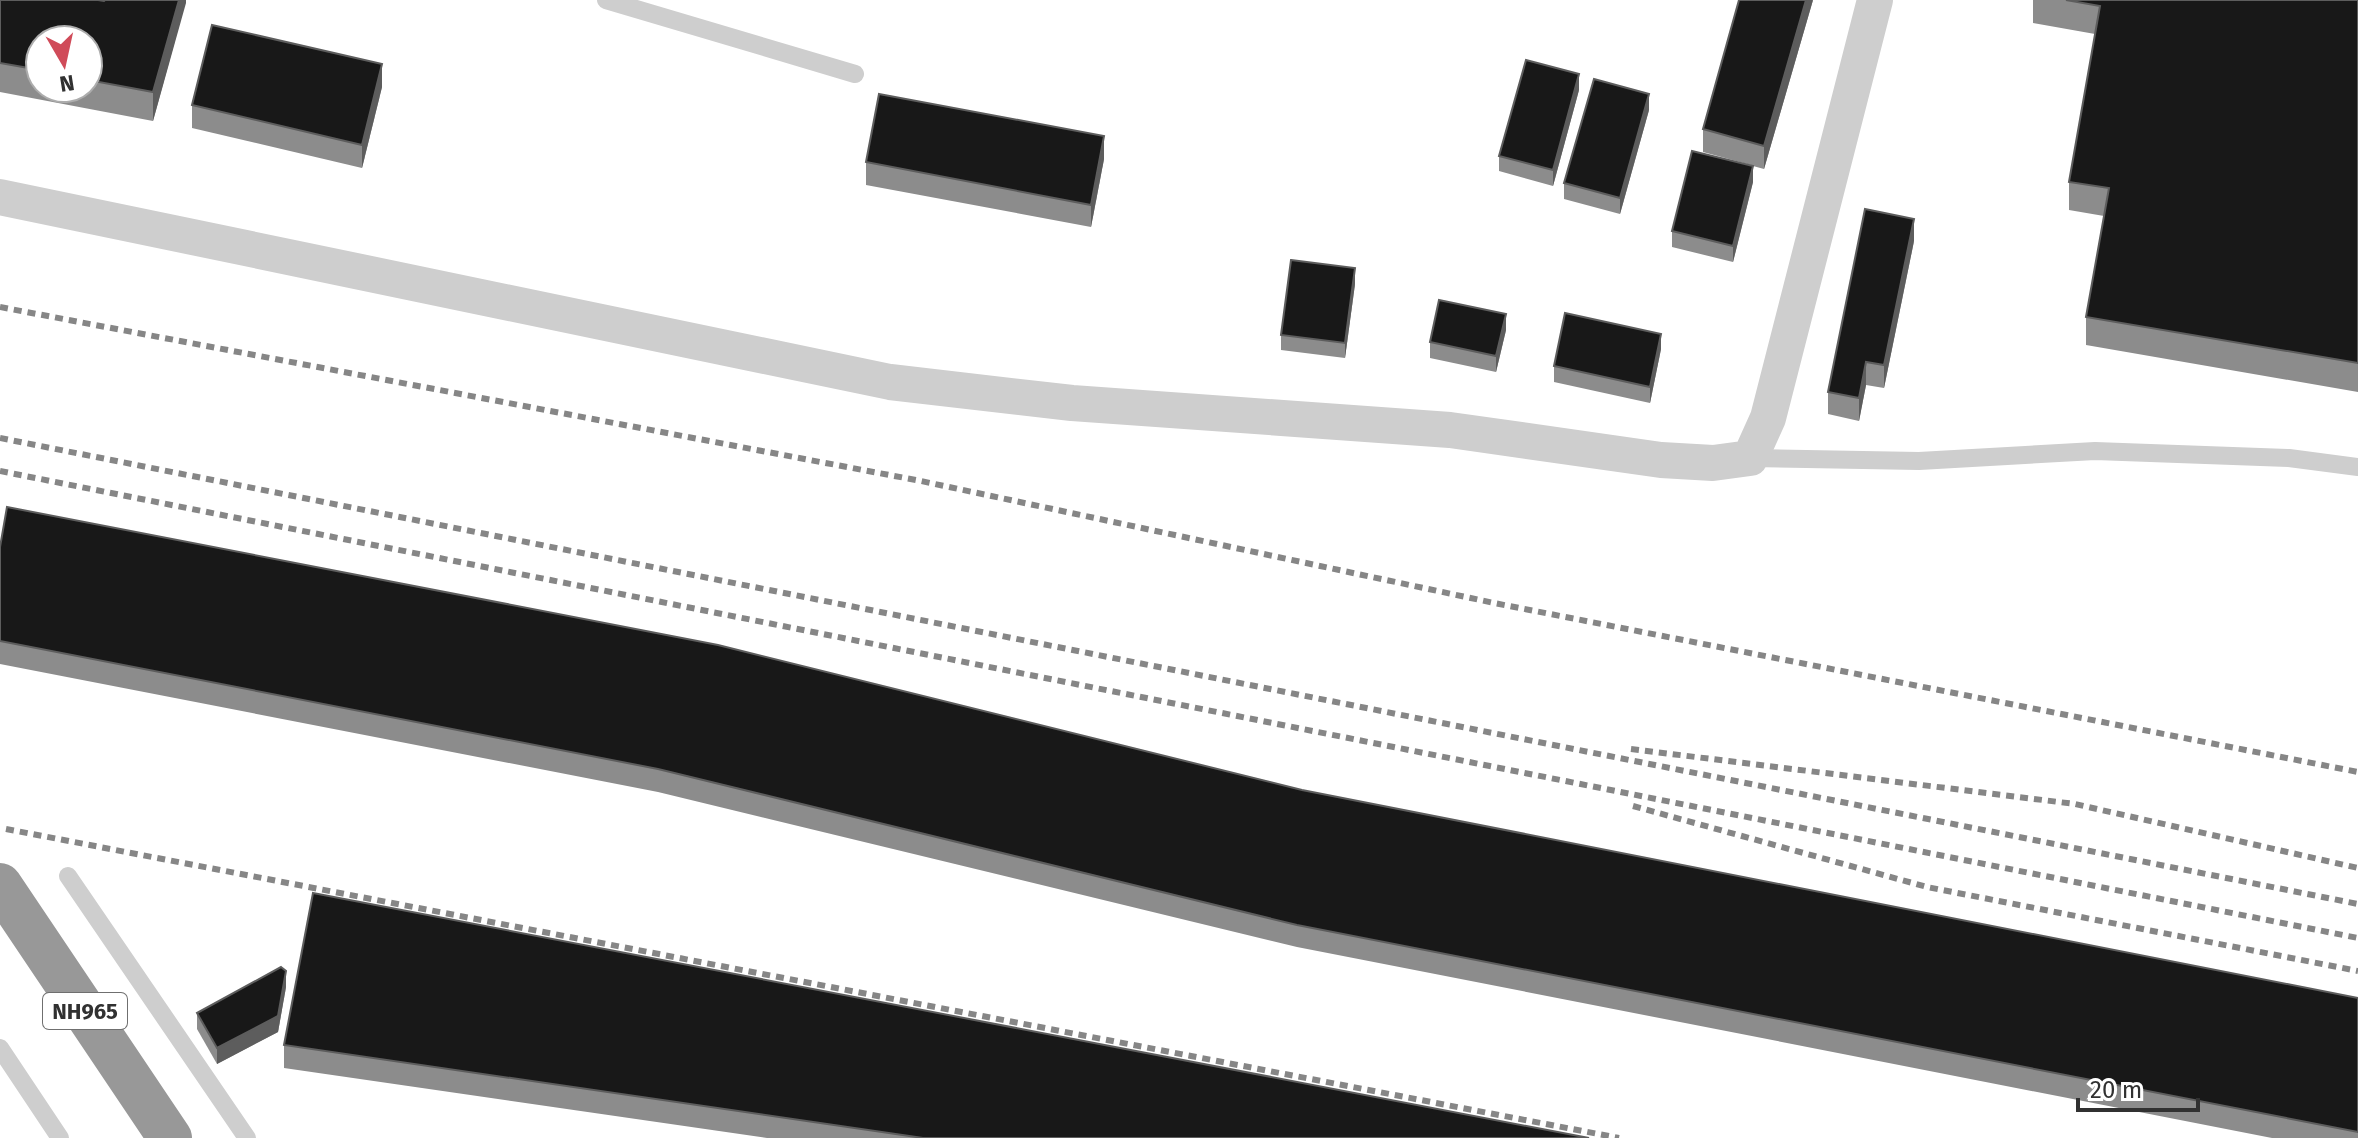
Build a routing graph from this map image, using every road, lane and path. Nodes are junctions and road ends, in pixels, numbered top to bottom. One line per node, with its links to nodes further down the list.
1 (606, 0): 3 (lane)
2 (1875, 0): 5 (street)
3 (855, 74)
4 (0, 197): 5 (street)
5 (1750, 458): 6 (lane)
6 (2358, 467)
7 (68, 876): 12 (lane)
8 (0, 885): 11 (highway, NH965)
9 (0, 1048): 10 (lane)
10 (60, 1138)
11 (170, 1138)
12 (247, 1138)

